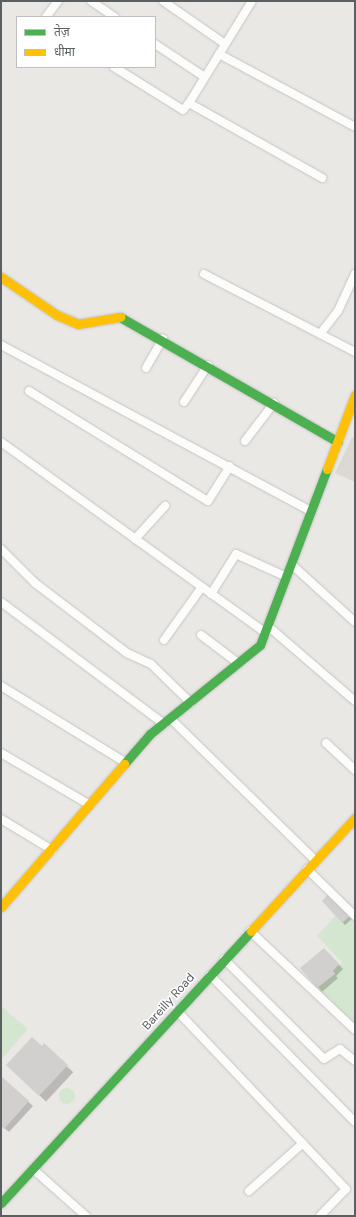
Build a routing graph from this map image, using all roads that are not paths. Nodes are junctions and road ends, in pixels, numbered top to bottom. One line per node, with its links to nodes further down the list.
1 (58, 1): 5 (street)
2 (91, 1): 6 (street)
3 (163, 1): 7 (street)
4 (252, 1): 7 (street)
5 (47, 16)
6 (114, 16)
7 (225, 44): 9 (street)
8 (156, 45): 11 (street)
9 (219, 54): 11 (street); 13 (street)
10 (116, 68): 12 (street)
11 (203, 76): 12 (street)
12 (189, 103): 14 (street)
13 (355, 127)
14 (322, 178)
15 (204, 274): 18 (street)
16 (355, 274): 18 (street)
17 (1, 277): 19 (main road)
18 (320, 334): 21 (street)
19 (163, 339): 22 (main road); 23 (street)
20 (1, 345): 31 (street)
21 (355, 352)
22 (208, 365): 26 (street); 27 (main road)
23 (146, 368)
24 (29, 391): 31 (street)
25 (355, 395): 30 (main road)
26 (184, 402)
27 (274, 403): 28 (street); 30 (main road)
28 (245, 441)
29 (1, 442): 34 (street)
30 (338, 442): 33 (main road)
31 (230, 466): 33 (street)
32 (165, 506): 34 (street)
33 (310, 511): 36 (main road)
34 (135, 539): 38 (street)
35 (1, 549): 48 (street)
36 (292, 564): 37 (main road); 41 (street)
37 (287, 577): 39 (street); 42 (main road)
38 (202, 587): 39 (street); 44 (street)
39 (211, 594): 42 (street)
40 (1, 602): 49 (street)
41 (355, 622)
42 (267, 630): 45 (main road); 47 (street)
43 (201, 635): 45 (street)
44 (164, 640)
45 (238, 663): 48 (main road)
46 (1, 686): 52 (street)
47 (355, 701)
48 (191, 703): 49 (main road)
49 (168, 722): 52 (main road); 58 (street)
50 (326, 743): 53 (street)
51 (1, 753): 54 (street)
52 (126, 763): 54 (main road)
53 (355, 770)
54 (90, 805): 57 (main road)
55 (1, 818): 57 (street)
56 (355, 818): 58 (main road, Bareilly Road)
57 (52, 850): 60 (main road)
58 (315, 860): 59 (main road, Bareilly Road)
59 (307, 869): 61 (street); 62 (main road, Bareilly Road)
60 (1, 907)
61 (355, 916)
62 (250, 931): 63 (main road, Bareilly Road); 66 (street)
63 (224, 959): 64 (main road, Bareilly Road); 67 (street)
64 (210, 975): 65 (main road, Bareilly Road); 68 (street)
65 (178, 1012): 69 (street); 70 (main road, Bareilly Road)
66 (355, 1030)
67 (355, 1061)
68 (355, 1122)
69 (303, 1143): 71 (street); 74 (street)
70 (32, 1169): 72 (main road, Bareilly Road); 73 (street)
71 (249, 1190)
72 (1, 1203)
73 (86, 1216)
74 (320, 1216)

